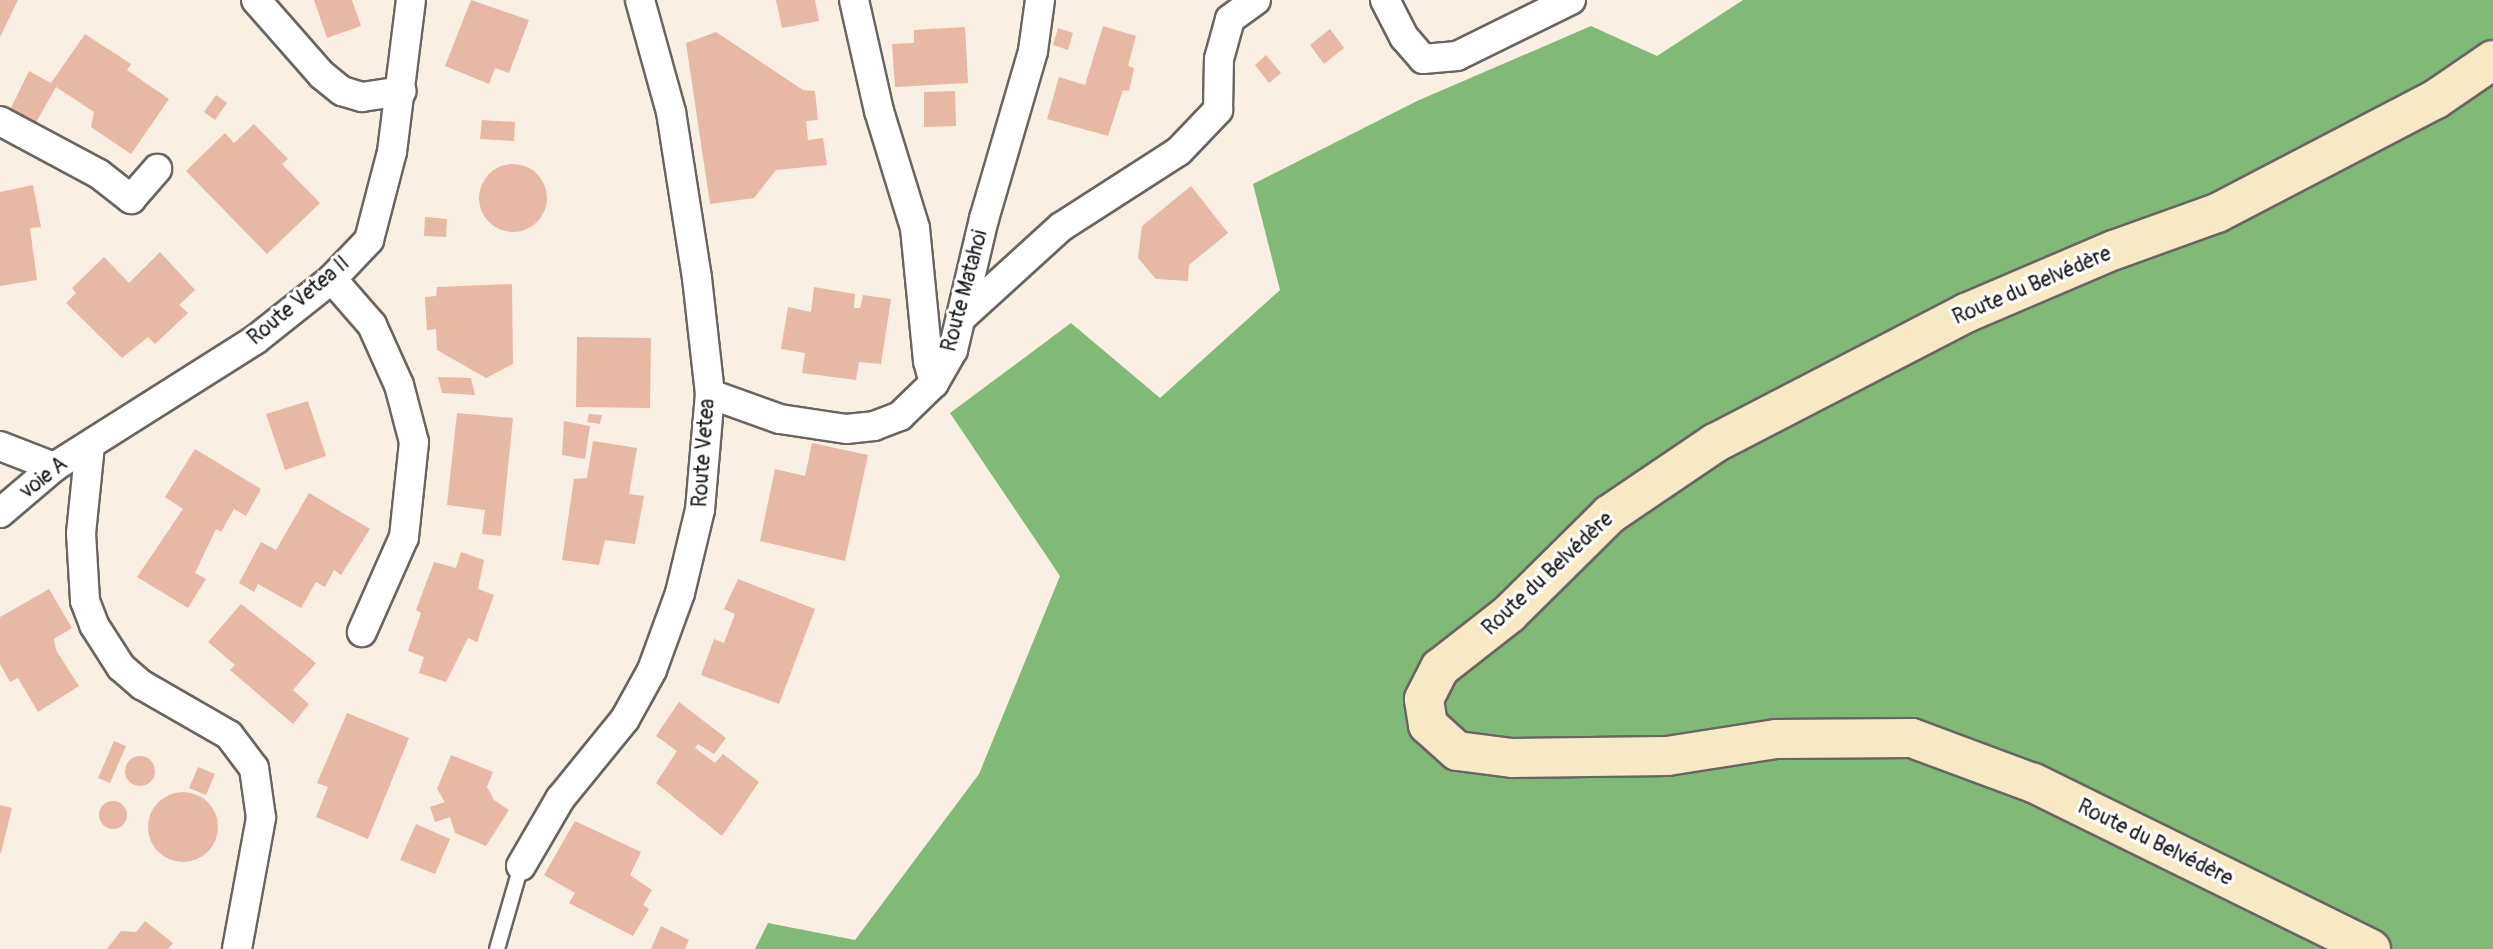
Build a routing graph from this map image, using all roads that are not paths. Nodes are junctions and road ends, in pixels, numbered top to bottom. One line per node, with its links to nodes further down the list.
1 (257, 0): 10 (street)
2 (411, 0): 10 (street, Route Vetea II)
3 (640, 0): 16 (street, Route Vetea)
4 (854, 0): 15 (street)
5 (1040, 0): 14 (street, Route Matahoi)
6 (1256, 0): 14 (street)
7 (1385, 0): 8 (street)
8 (1571, 0)
9 (2493, 60): 25 (street, Route du Belvédère)
10 (402, 91): 13 (street, Route Vetea II)
11 (0, 121): 12 (street)
12 (157, 169)
13 (332, 279): 17 (street, Route Vetea II); 21 (street)
14 (961, 318): 15 (street, Route Matahoi)
15 (934, 383): 16 (street, Route Matahoi)
16 (710, 394): 22 (street, Route Vetea)
17 (90, 445): 19 (street, voie A); 23 (street)
18 (0, 446): 19 (street)
19 (54, 467): 20 (street, voie A)
20 (0, 513)
21 (362, 632)
22 (520, 866): 24 (lane)
23 (237, 949)
24 (498, 949)
25 (2371, 949)

